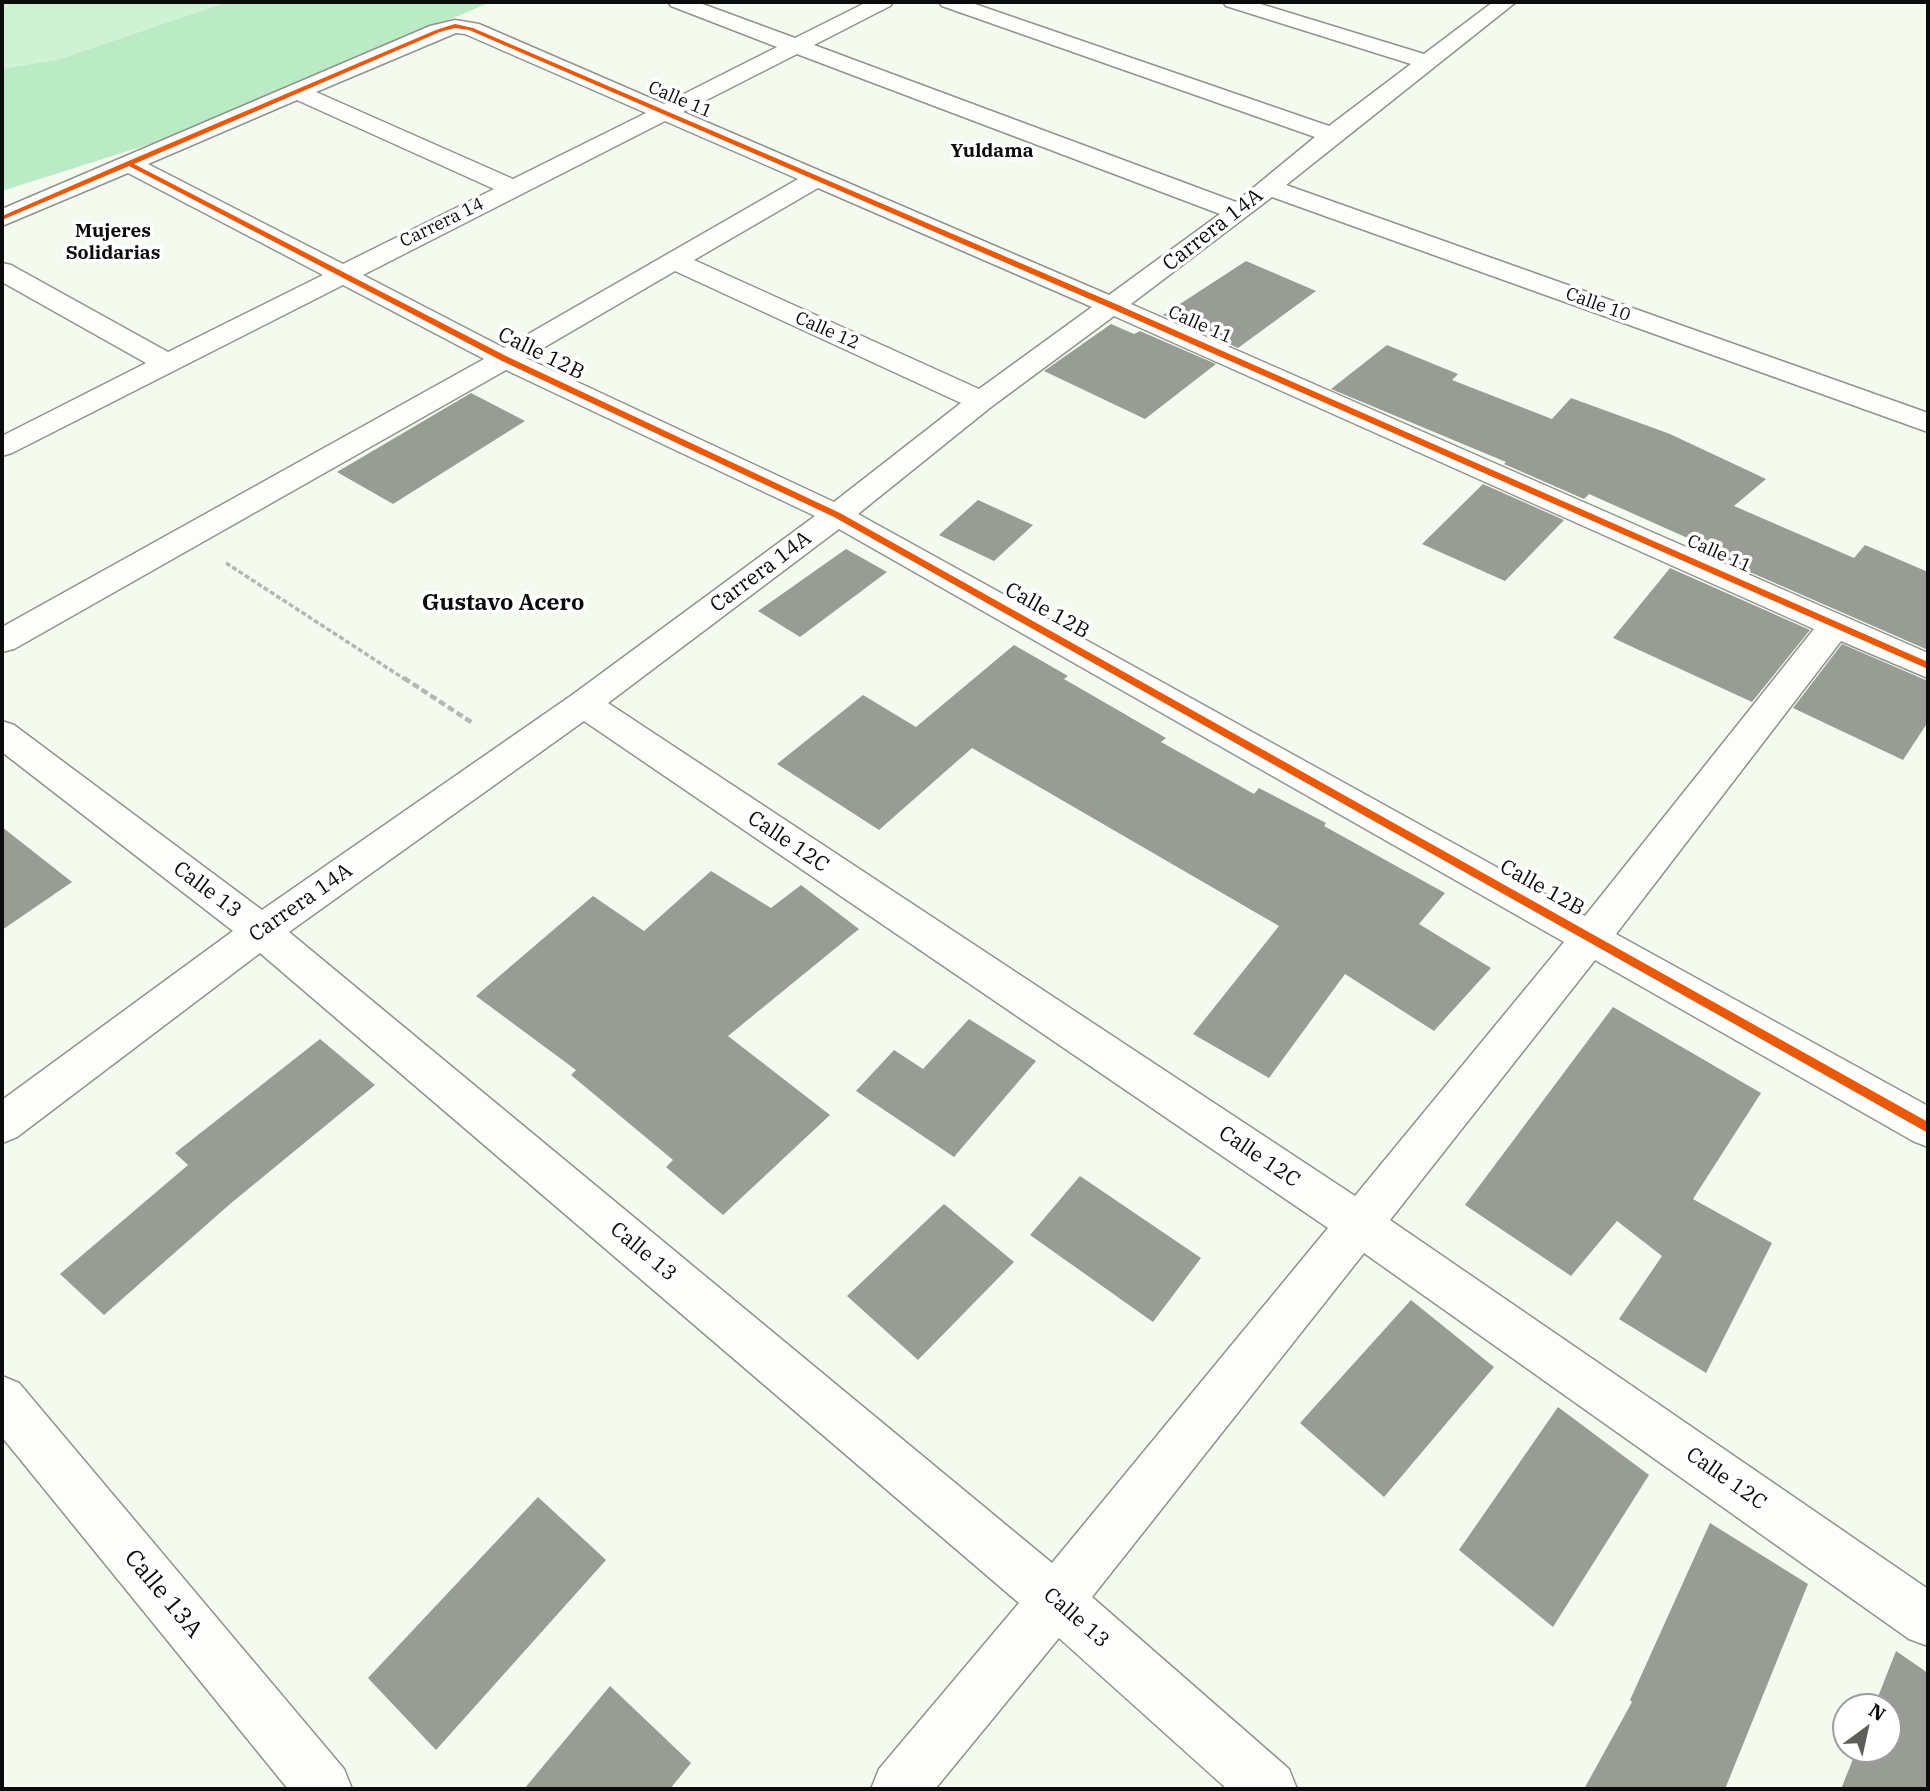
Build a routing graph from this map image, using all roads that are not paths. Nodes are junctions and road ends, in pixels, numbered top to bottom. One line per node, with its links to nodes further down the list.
1 (678, 2): 6 (street)
2 (883, 2): 6 (street, Carrera 14)
3 (949, 2): 10 (street)
4 (1233, 2): 7 (street)
5 (1506, 2): 7 (street, Carrera 14A)
6 (795, 46): 9 (street, Carrera 14); 15 (street)
7 (1427, 62): 10 (street, Carrera 14A)
8 (296, 91): 9 (street, Calle 11); 11 (street); 14 (street)
9 (665, 113): 12 (street, Calle 11); 14 (street, Carrera 14)
10 (1332, 135): 13 (street, Carrera 14A)
11 (128, 163): 16 (street); 19 (street, Calle 12B)
12 (817, 178): 17 (street); 20 (street, Calle 11)
13 (1268, 187): 15 (street, Carrera 14A); 24 (street, Calle 10)
14 (513, 188): 19 (street, Carrera 14)
15 (1239, 212): 20 (street, Carrera 14A)
16 (2, 218)
17 (674, 261): 21 (street); 23 (street, Calle 12)
18 (2, 271): 22 (street)
19 (340, 274): 21 (street, Calle 12B); 22 (street, Carrera 14)
20 (1113, 306): 23 (street, Carrera 14A); 27 (street, Calle 11)
21 (505, 359): 26 (street, Calle 12B); 28 (street)
22 (166, 363): 25 (street, Carrera 14)
23 (981, 401): 26 (street, Carrera 14A)
24 (1928, 423)
25 (2, 447)
26 (837, 515): 30 (street, Carrera 14A); 33 (street, Calle 12B)
27 (1836, 624): 29 (street, Calle 11); 33 (street)
28 (2, 641)
29 (1928, 666)
30 (584, 704): 32 (street, Carrera 14A); 36 (street, Calle 12C)
31 (2, 734): 32 (street, Calle 13)
32 (261, 931): 34 (street, Carrera 14A); 38 (street, Calle 13)
33 (1591, 937): 35 (street, Calle 12B); 36 (street)
34 (2, 1124)
35 (1928, 1128)
36 (1359, 1224): 38 (street); 39 (street, Calle 12C)
37 (2, 1400): 40 (street, Calle 13A)
38 (1056, 1600): 41 (street); 42 (street, Calle 13)
39 (1928, 1620)
40 (324, 1789)
41 (899, 1789)
42 (1269, 1789)

